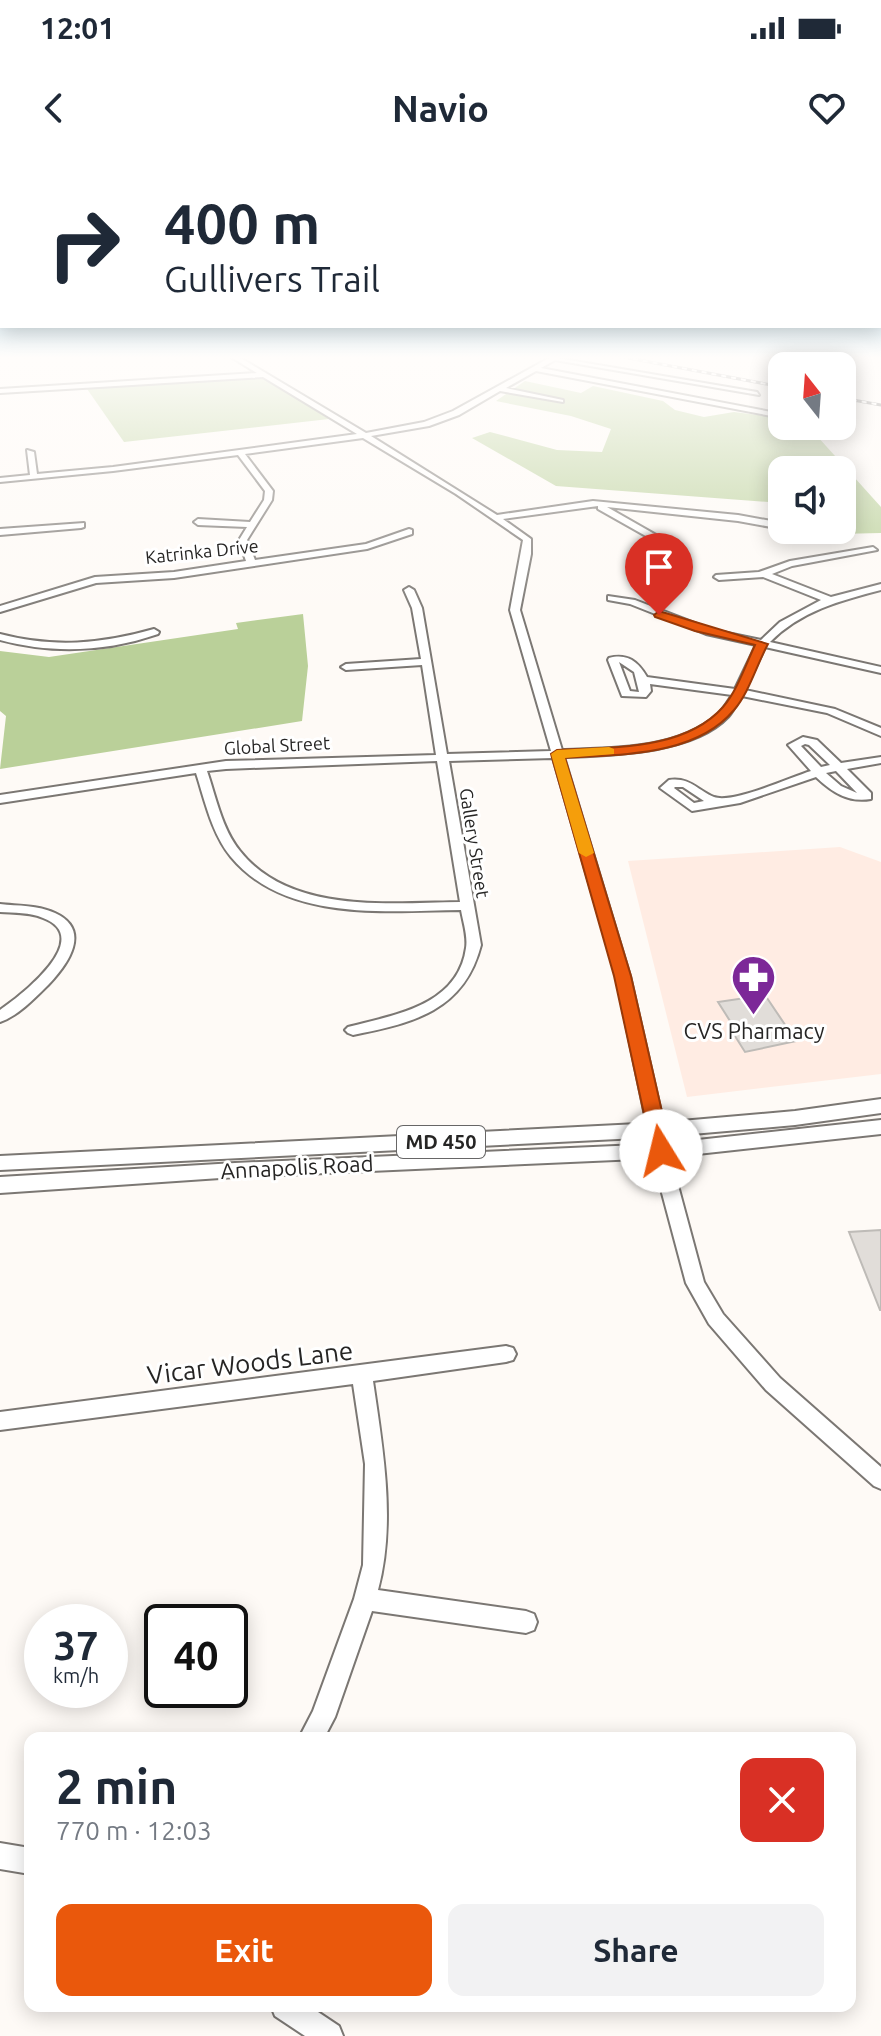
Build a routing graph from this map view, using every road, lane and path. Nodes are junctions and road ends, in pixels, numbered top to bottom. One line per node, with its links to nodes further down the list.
1 (297, 445): 4 (street)
2 (377, 445): 8 (street)
3 (30, 452): 5 (street)
4 (240, 452): 5 (street); 12 (street)
5 (34, 477): 6 (street)
6 (0, 480)
7 (595, 504): 8 (street); 10 (street); 16 (street)
8 (498, 517): 34 (street)
9 (198, 522): 12 (street)
10 (768, 523)
11 (81, 525): 13 (street)
12 (251, 525): 17 (street)
13 (0, 532)
14 (409, 532): 17 (street, Katrinka Drive)
15 (873, 550): 18 (street)
16 (683, 554)
17 (251, 563): 24 (street, Katrinka Drive)
18 (764, 574): 19 (street); 23 (street)
19 (719, 577)
20 (881, 587): 23 (street)
21 (409, 590): 28 (street, Gallery Street)
22 (611, 598): 27 (street)
23 (830, 600): 27 (street)
24 (0, 609)
25 (154, 632): 26 (street)
26 (0, 637)
27 (762, 644): 30 (street); 32 (street, Global Street)
28 (427, 662): 29 (street); 35 (street, Gallery Street)
29 (346, 667)
30 (881, 670)
31 (643, 680): 32 (street)
32 (738, 694): 33 (street); 34 (street, Global Street)
33 (881, 733)
34 (557, 754): 35 (street, Global Street); 48 (street)
35 (442, 757): 38 (street, Global Street); 42 (street, Gallery Street)
36 (881, 760): 37 (street)
37 (840, 766): 39 (street); 39 (street); 39 (street)
38 (200, 769): 40 (street, Global Street); 42 (street)
39 (820, 771): 41 (street)
40 (0, 799)
41 (714, 802)
42 (466, 906): 45 (street, Gallery Street)
43 (0, 908): 44 (street)
44 (0, 1017)
45 (353, 1030)
46 (881, 1106): 48 (main road, Annapolis Road / MD 450)
47 (881, 1127): 48 (main road, Annapolis Road / MD 450)
48 (660, 1141): 49 (main road, Annapolis Road / MD 450); 50 (main road, Annapolis Road / MD 450); 54 (street)
49 (0, 1163)
50 (0, 1185)
51 (506, 1354): 52 (street, Vicar Woods Lane)
52 (362, 1375): 53 (street, Vicar Woods Lane); 55 (street)
53 (0, 1421)
54 (881, 1480)
55 (365, 1599): 56 (street); 57 (street)
56 (526, 1622)
57 (314, 1732)
58 (0, 1856): 59 (street)
59 (24, 1860)
60 (294, 2012): 61 (street)
61 (329, 2036)

